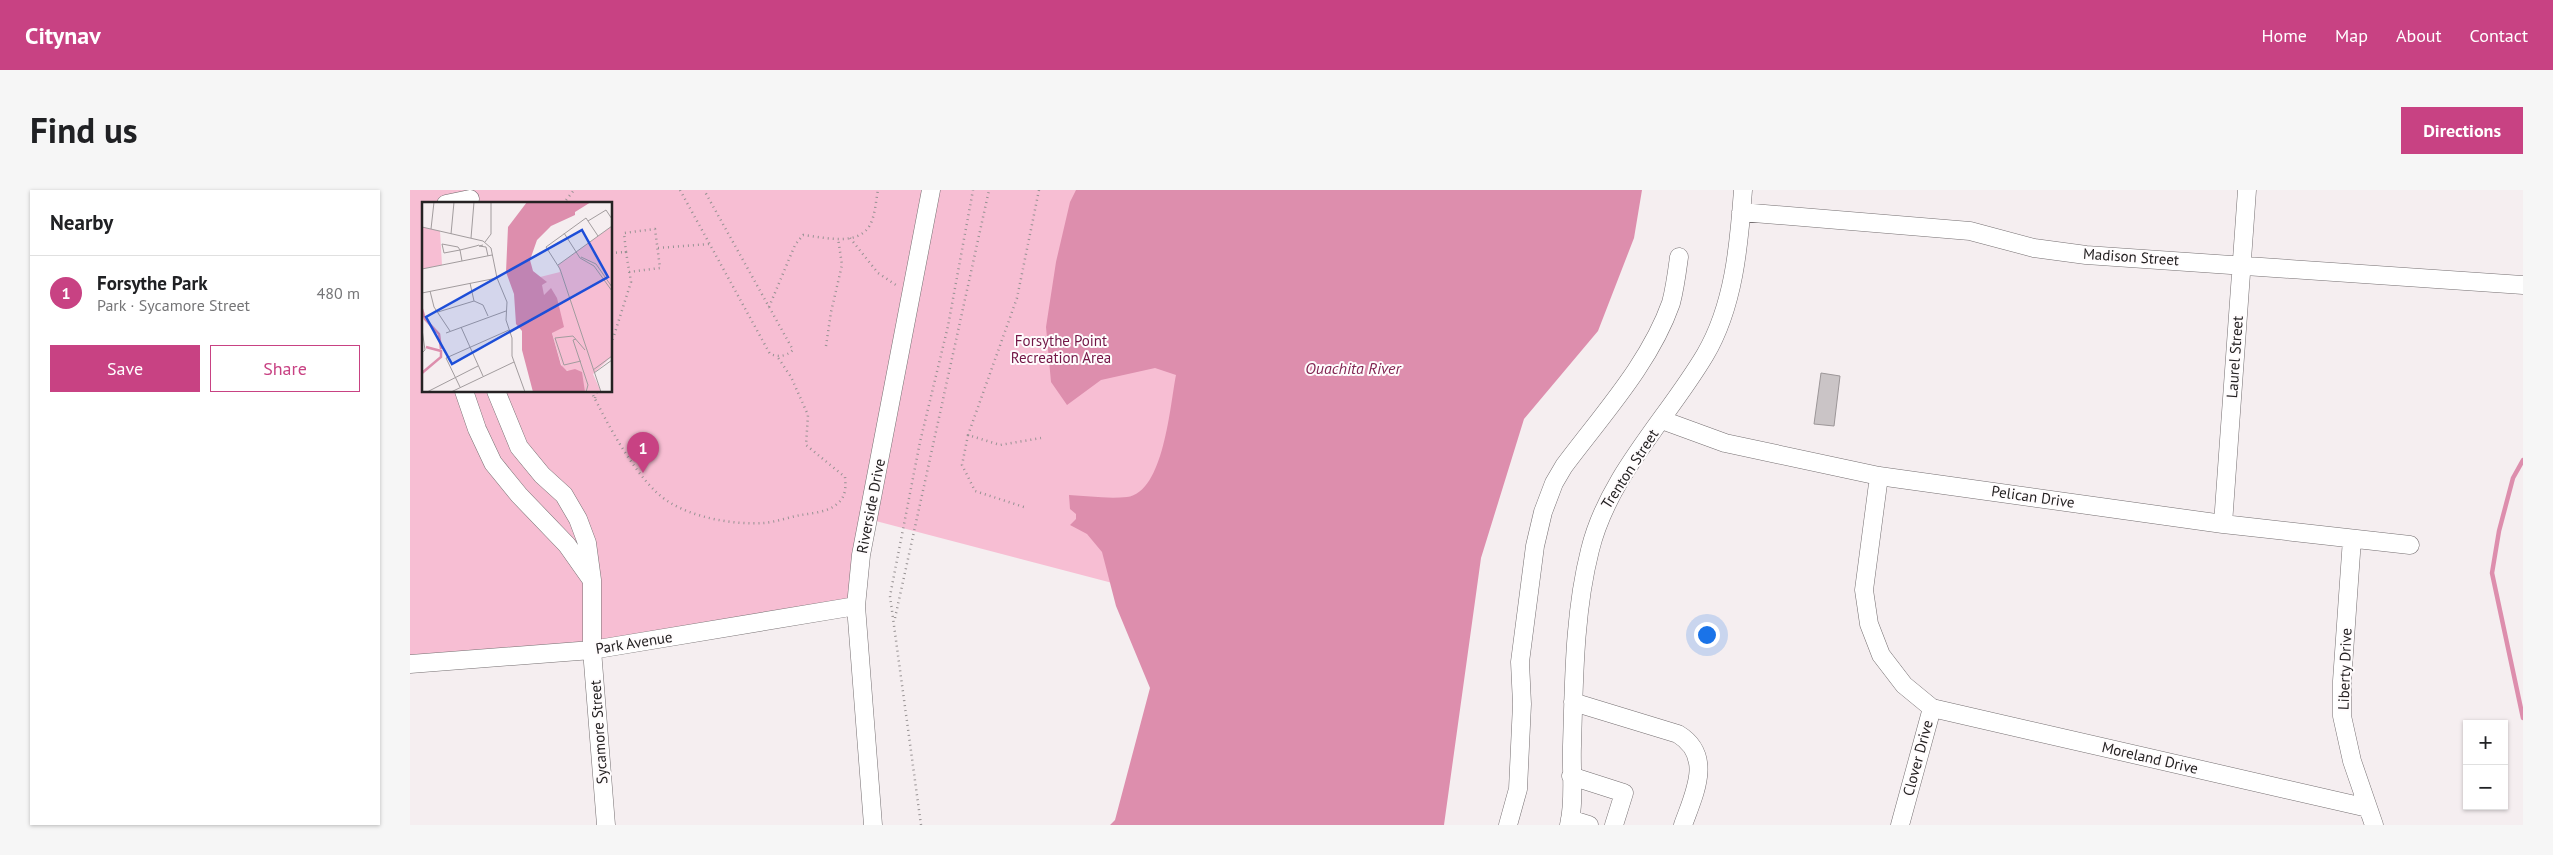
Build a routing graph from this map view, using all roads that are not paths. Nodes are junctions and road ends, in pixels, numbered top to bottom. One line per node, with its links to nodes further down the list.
1 (931, 190): 18 (street, Riverside Drive)
2 (1743, 190): 6 (street, Trenton Street)
3 (2247, 190): 8 (street, Laurel Street)
4 (470, 198): 5 (street)
5 (454, 202)
6 (1741, 212): 8 (street, Madison Street); 12 (street, Trenton Street)
7 (1679, 257): 28 (street)
8 (2242, 265): 9 (street, Madison Street); 14 (street, Laurel Street)
9 (2523, 285)
10 (498, 397): 11 (street); 17 (street, Sycamore Street)
11 (467, 399): 17 (street)
12 (1662, 420): 13 (street, Pelican Drive); 21 (street, Trenton Street)
13 (1879, 476): 14 (street, Pelican Drive); 22 (street, Clover Drive)
14 (2223, 524): 15 (street, Pelican Drive)
15 (2352, 539): 16 (street, Pelican Drive); 24 (street, Liberty Drive)
16 (2410, 545)
17 (592, 580): 19 (street, Sycamore Street)
18 (856, 606): 19 (street, Park Avenue); 27 (street, Riverside Drive)
19 (592, 650): 20 (street, Park Avenue); 26 (street, Sycamore Street)
20 (410, 664)
21 (1573, 702): 23 (street, Trenton Street); 31 (street)
22 (1932, 708): 24 (street, Moreland Drive); 32 (street, Clover Drive)
23 (1571, 776): 25 (street, Trenton Street); 30 (street)
24 (2368, 808): 33 (street, Liberty Drive)
25 (1570, 822): 29 (street)
26 (606, 825)
27 (873, 825)
28 (1508, 825)
29 (1589, 825)
30 (1614, 825)
31 (1684, 825)
32 (1900, 825)
33 (2374, 825)

